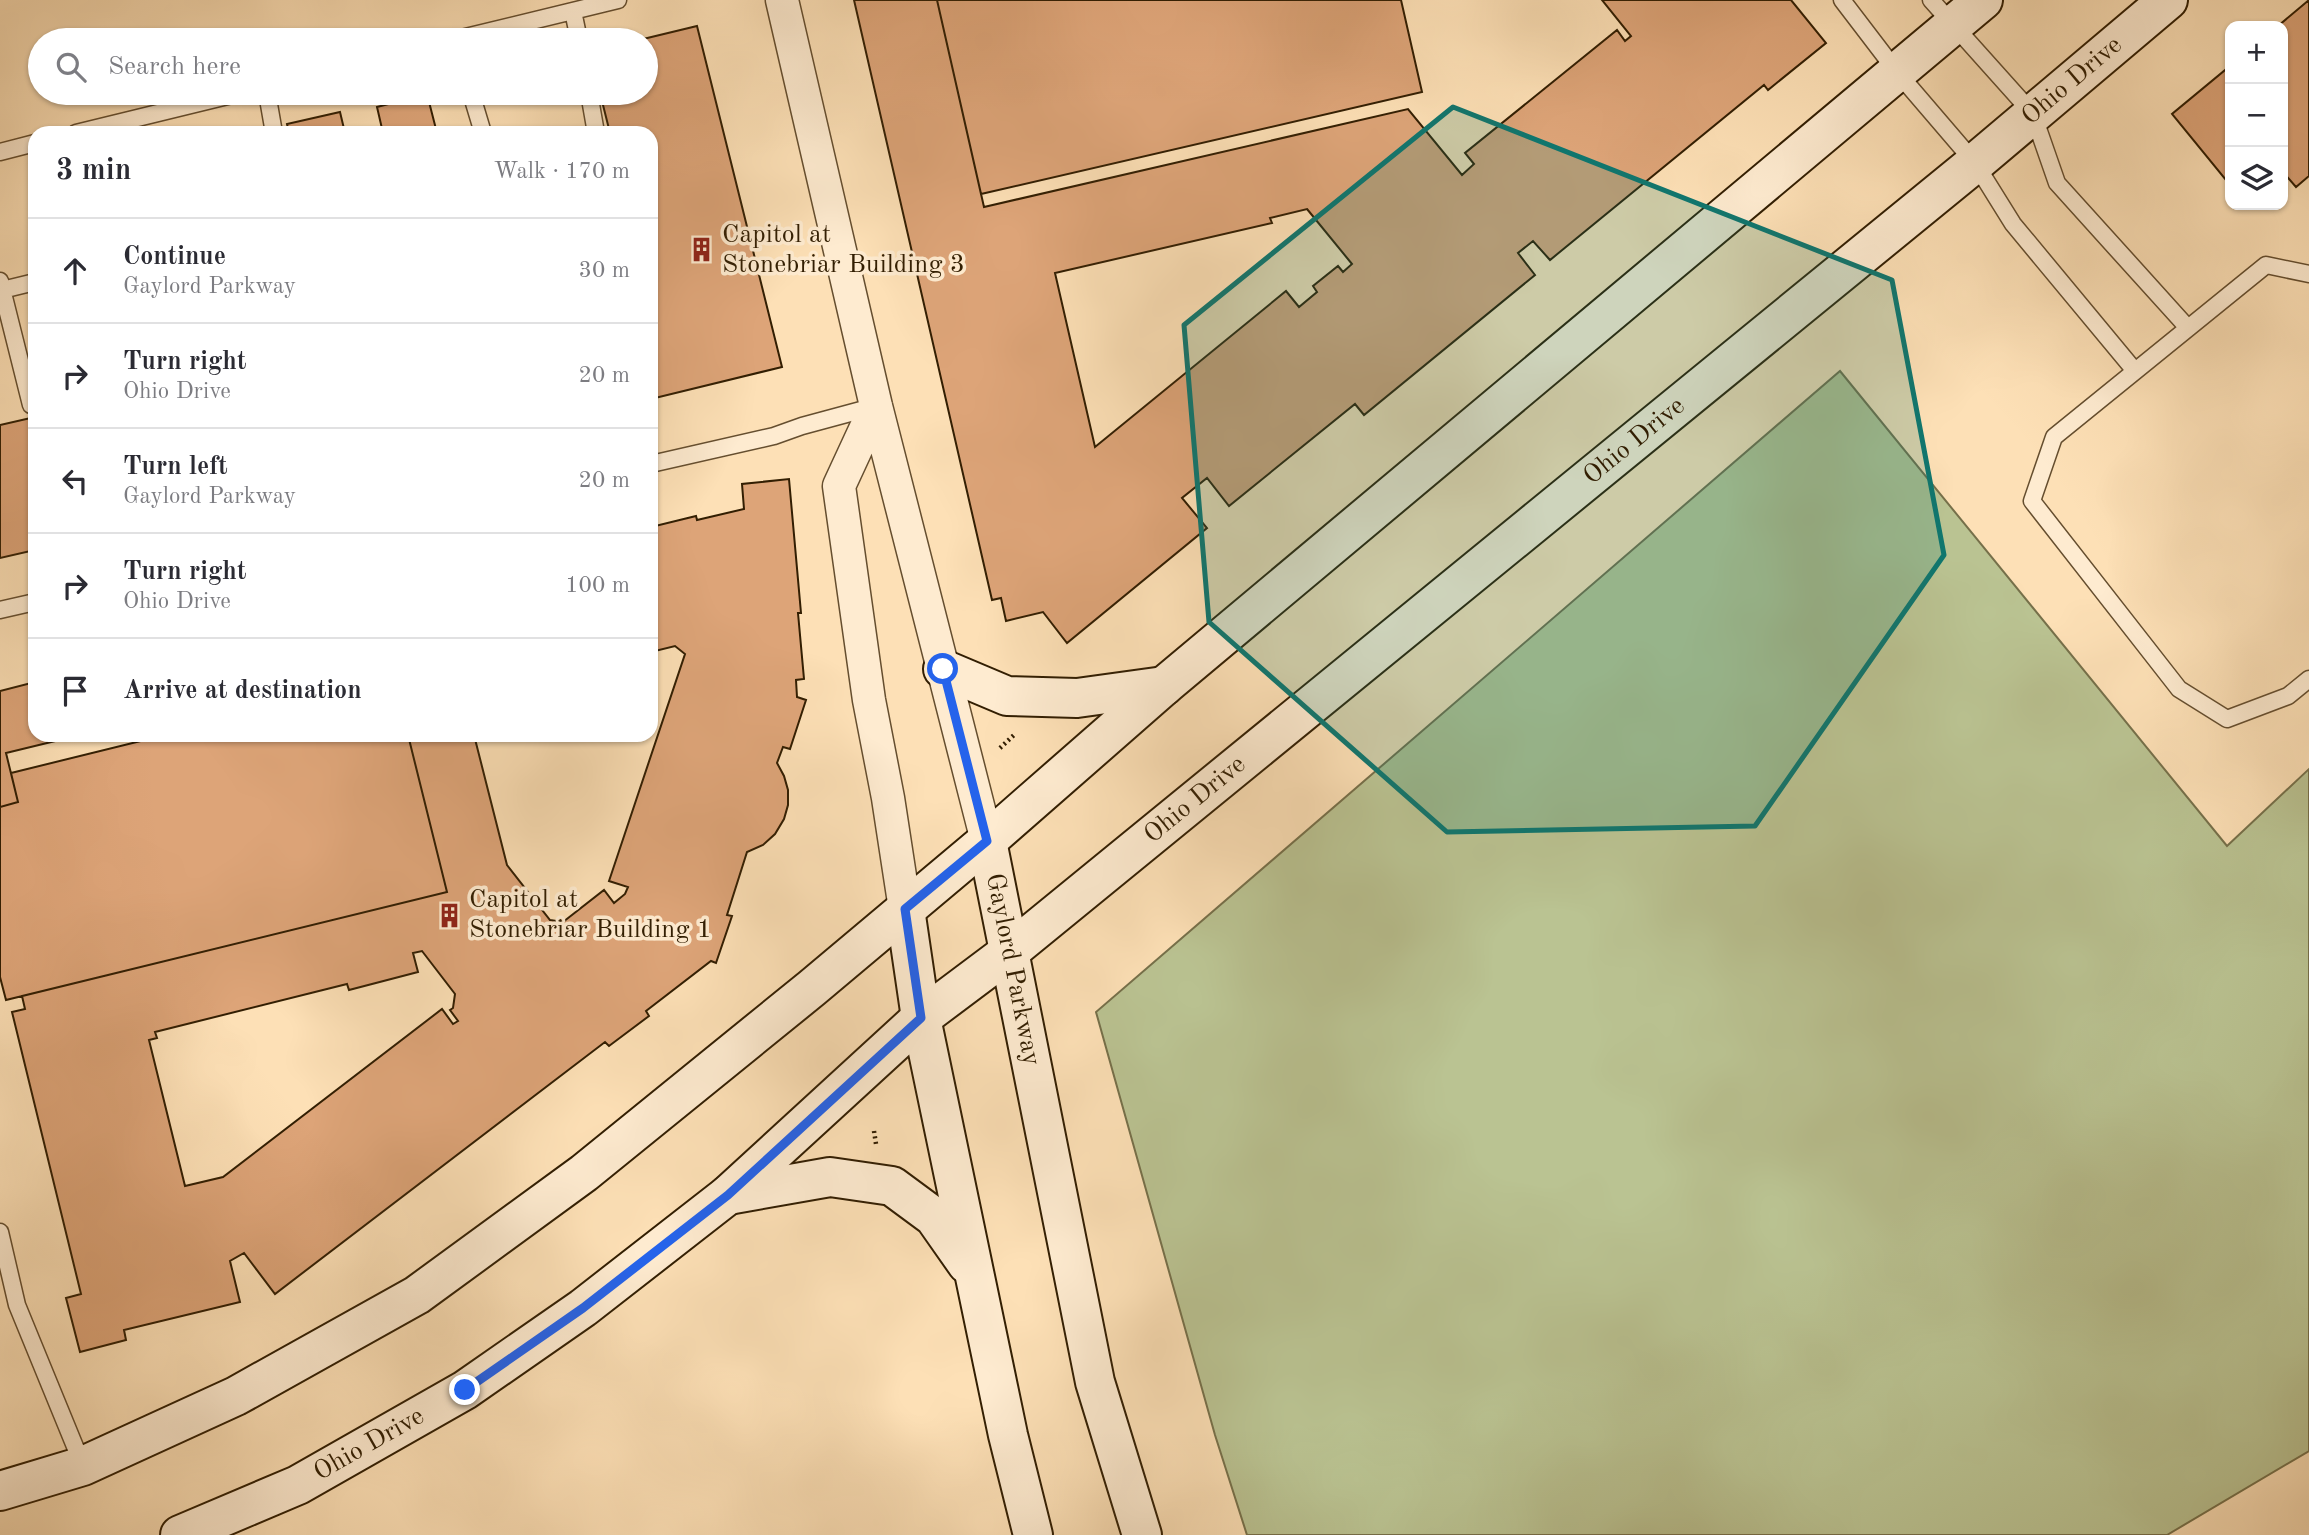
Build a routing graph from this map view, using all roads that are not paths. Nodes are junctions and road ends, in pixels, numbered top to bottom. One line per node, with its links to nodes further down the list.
1 (618, 0): 6 (lane)
2 (782, 0): 29 (street, Gaylord Parkway)
3 (1842, 0): 10 (lane)
4 (1983, 0): 7 (main road)
5 (2168, 0): 15 (main road, Ohio Drive)
6 (573, 11): 8 (lane); 9 (lane)
7 (1942, 13): 10 (main road); 15 (lane)
8 (504, 28)
9 (577, 28)
10 (1897, 72): 22 (lane); 35 (main road)
11 (191, 105): 16 (lane)
12 (269, 105): 17 (lane)
13 (475, 105): 18 (lane)
14 (591, 105): 19 (lane)
15 (2033, 114): 22 (main road, Ohio Drive); 26 (lane)
16 (105, 126)
17 (273, 126)
18 (481, 126)
19 (595, 126)
20 (28, 145): 21 (lane)
21 (0, 152)
22 (1975, 163): 27 (lane); 38 (main road, Ohio Drive)
23 (2309, 274): 26 (lane)
24 (28, 283): 25 (lane)
25 (1, 285): 28 (lane)
26 (2188, 328): 27 (lane)
27 (2135, 370): 34 (lane)
28 (28, 393)
29 (876, 406): 30 (lane); 33 (street, Gaylord Parkway); 37 (street)
30 (658, 462)
31 (28, 604): 32 (lane)
32 (0, 610)
33 (943, 669): 35 (main road); 36 (street, Gaylord Parkway)
34 (2309, 680)
35 (1164, 686): 36 (main road)
36 (987, 841): 37 (main road); 38 (main road, Gaylord Parkway)
37 (905, 909): 39 (main road); 43 (main road)
38 (1009, 952): 39 (main road, Ohio Drive); 47 (main road, Gaylord Parkway)
39 (921, 1018): 40 (main road, Ohio Drive); 42 (main road)
40 (728, 1195): 42 (main road); 45 (main road, Ohio Drive)
41 (0, 1232): 43 (lane)
42 (976, 1277): 46 (main road)
43 (83, 1466): 44 (main road)
44 (0, 1491)
45 (180, 1535)
46 (1033, 1535)
47 (1142, 1535)

